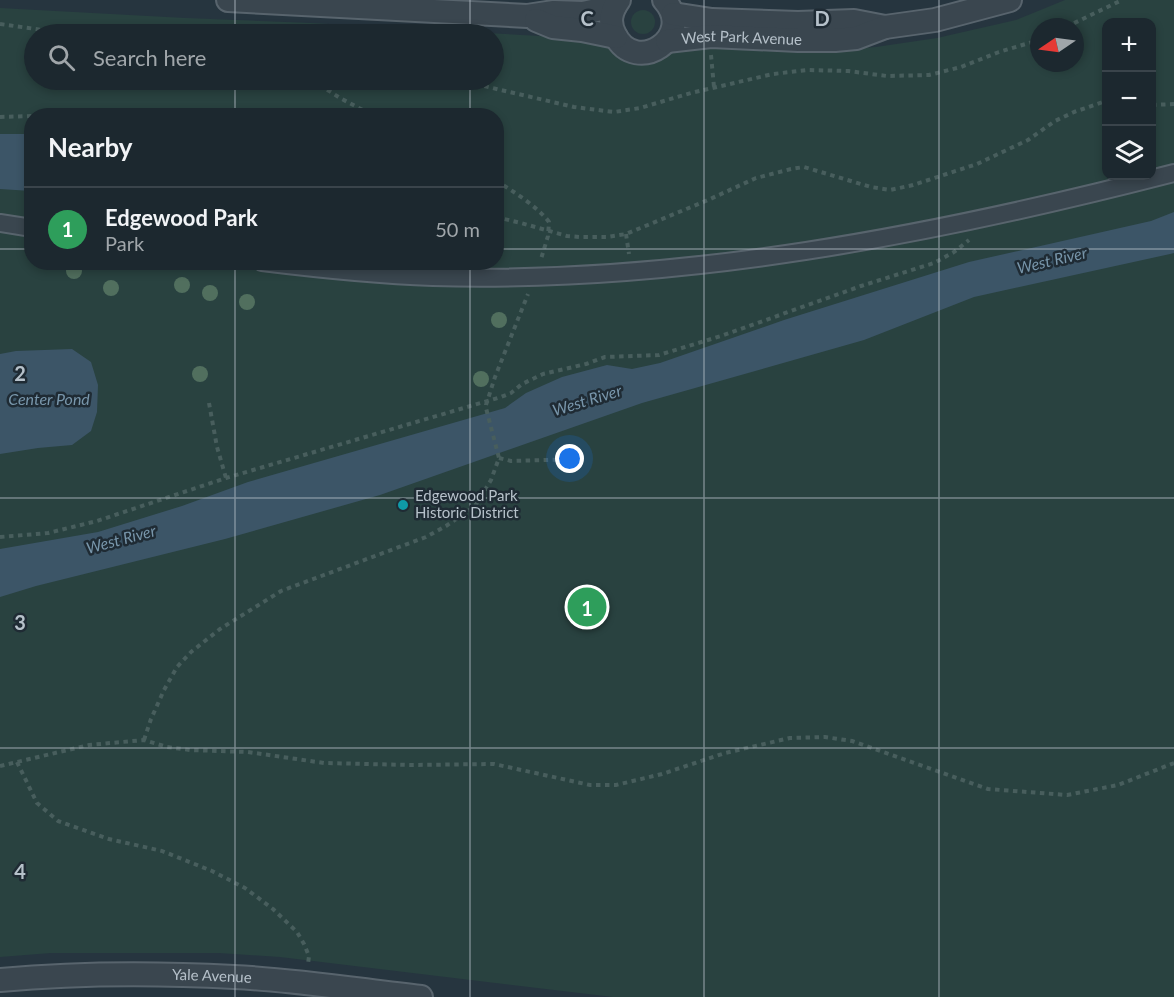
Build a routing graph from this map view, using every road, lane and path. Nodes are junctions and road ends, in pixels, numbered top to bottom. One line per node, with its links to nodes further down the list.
1 (228, 0): 6 (street)
2 (1010, 0): 10 (street, West Park Avenue)
3 (1122, 0): 7 (path)
4 (617, 3): 6 (street); 11 (street)
5 (668, 7): 10 (street, West Park Avenue); 12 (street)
6 (527, 16): 11 (street)
7 (1084, 18)
8 (0, 24): 9 (path)
9 (24, 27)
10 (885, 27): 12 (street, West Park Avenue)
11 (616, 37): 12 (street, West Park Avenue)
12 (668, 41)
13 (1030, 44): 15 (path)
14 (710, 46): 15 (path)
15 (714, 87): 17 (path)
16 (328, 90): 21 (path)
17 (501, 90)
18 (1102, 103): 30 (path)
19 (1174, 104): 20 (path)
20 (1156, 105)
21 (359, 108)
22 (0, 117): 23 (path)
23 (24, 117)
24 (1174, 174): 27 (street)
25 (504, 186): 30 (path)
26 (504, 220): 30 (path)
27 (976, 220): 32 (street); 33 (path)
28 (0, 223): 29 (street)
29 (24, 227)
30 (549, 230): 32 (path)
31 (329, 270): 32 (street)
32 (534, 276): 33 (path)
33 (488, 401): 35 (path); 37 (path)
34 (208, 403): 37 (path)
35 (499, 458): 36 (path); 39 (path)
36 (582, 459)
37 (226, 478): 38 (path)
38 (0, 537)
39 (144, 740): 40 (path); 41 (path)
40 (17, 762): 42 (path); 44 (path)
41 (1174, 763)
42 (0, 766)
43 (0, 980): 44 (street, Yale Avenue)
44 (307, 983): 45 (street, Yale Avenue)
45 (357, 993): 46 (street, Yale Avenue)
46 (421, 997)

